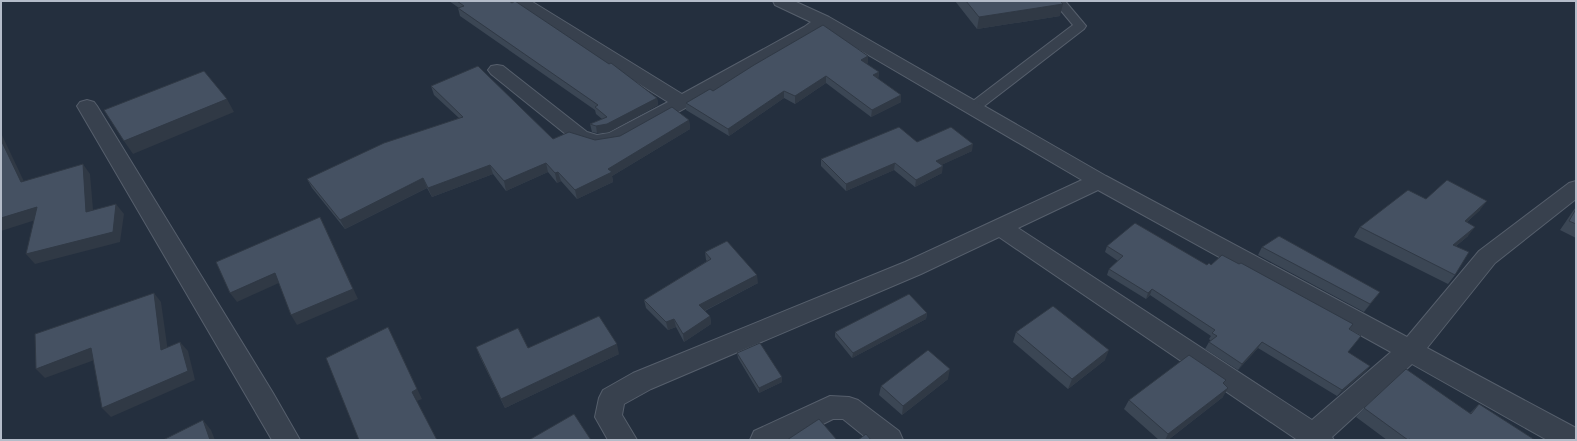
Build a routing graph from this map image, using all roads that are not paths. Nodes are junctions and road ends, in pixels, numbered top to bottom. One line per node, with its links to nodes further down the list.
1 (520, 1): 6 (street)
2 (781, 1): 4 (street)
3 (1059, 1): 8 (lane)
4 (823, 21): 6 (street); 8 (street)
5 (497, 70): 6 (street)
6 (682, 102)
7 (87, 106): 14 (street)
8 (974, 107): 9 (street)
9 (1099, 181): 11 (street); 12 (street)
10 (1576, 188): 12 (street)
11 (1001, 228): 13 (street); 15 (street)
12 (1410, 351): 13 (street); 18 (street)
13 (1314, 439)
14 (286, 440)
15 (623, 440)
16 (764, 440): 17 (street)
17 (889, 440)
18 (1572, 440)

